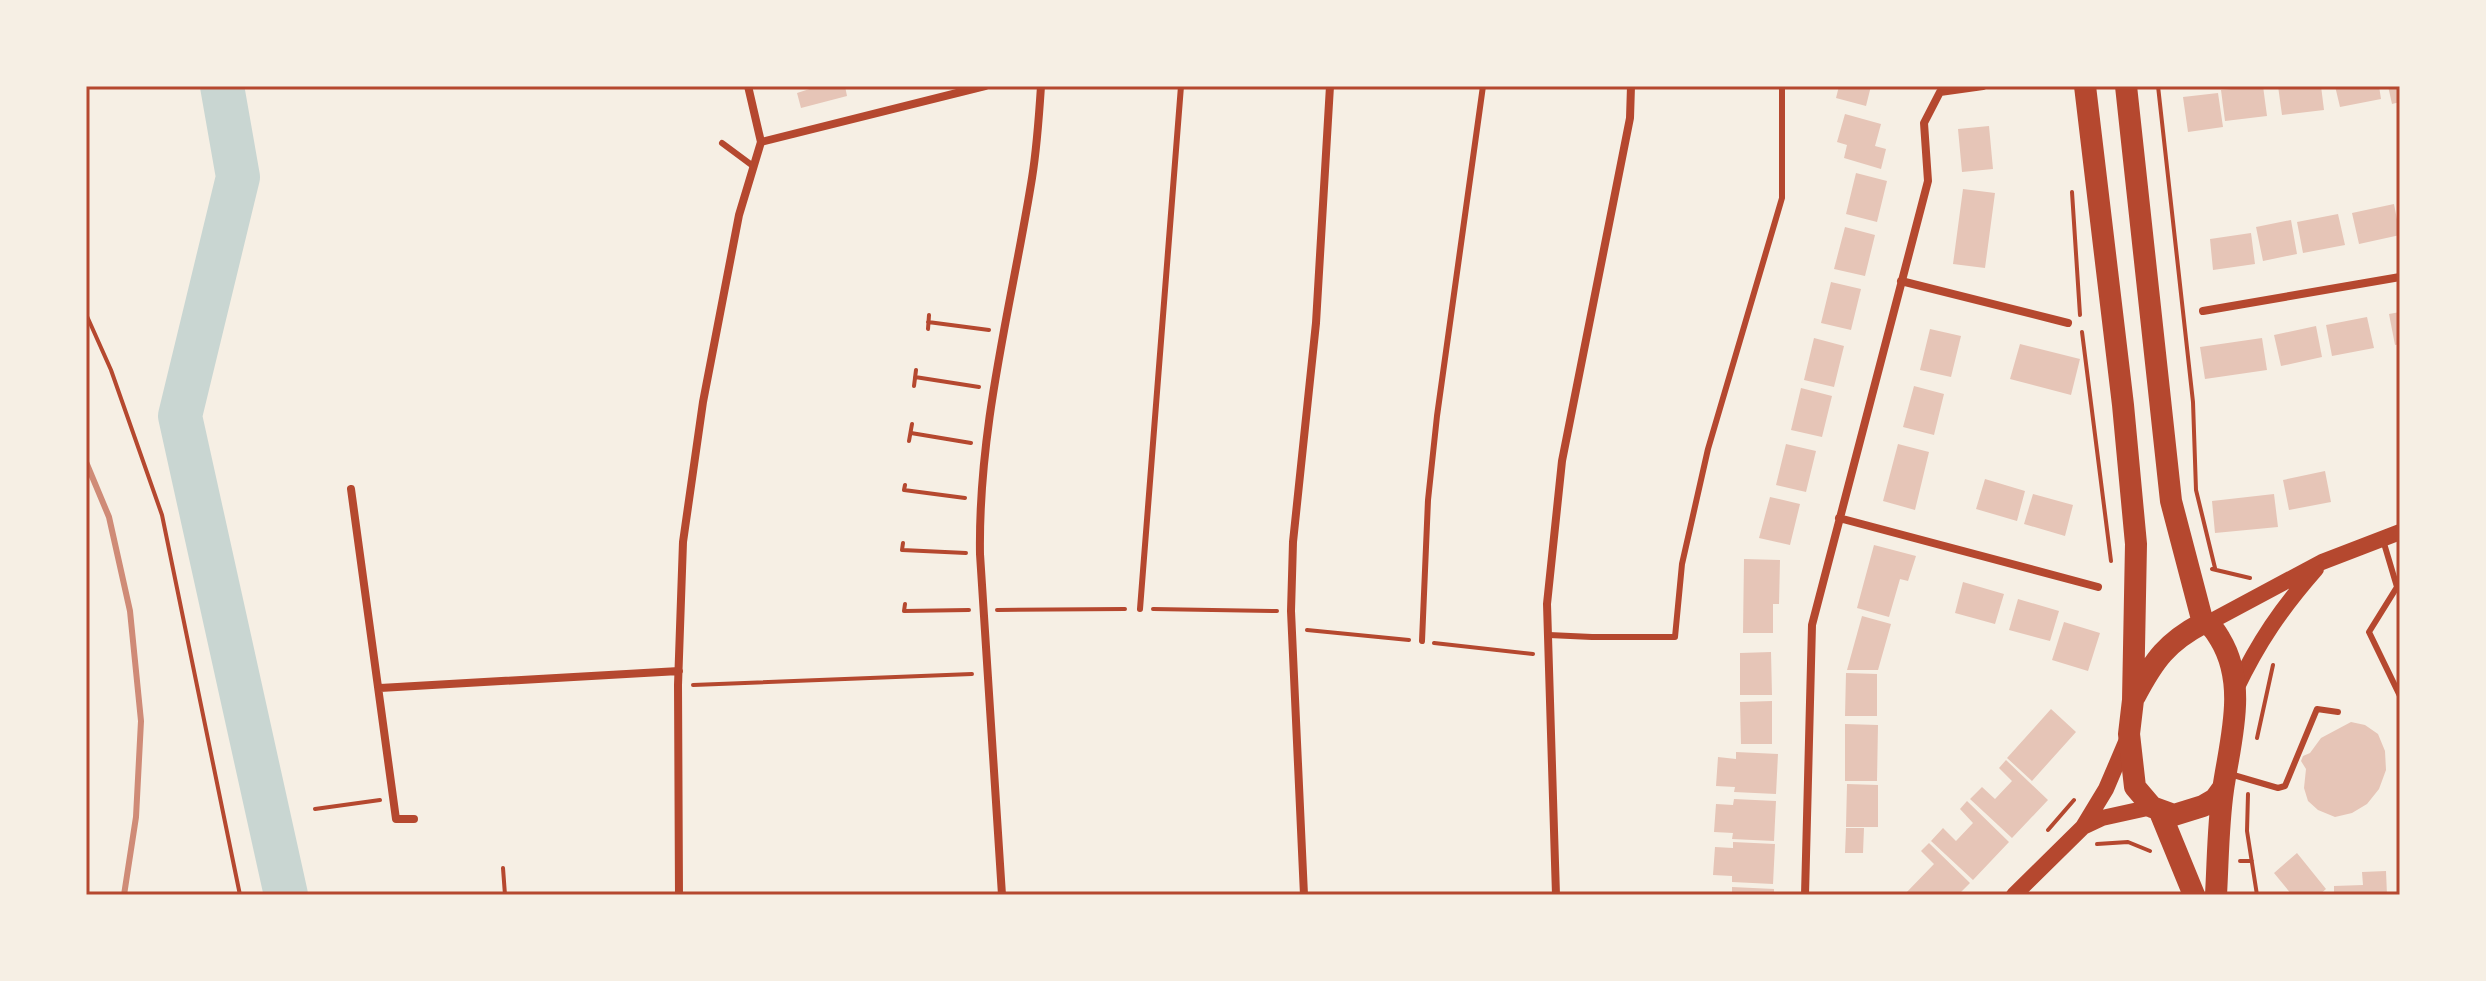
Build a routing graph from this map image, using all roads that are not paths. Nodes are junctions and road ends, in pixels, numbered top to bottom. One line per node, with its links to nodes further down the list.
1 (748, 86): 12 (street)
2 (985, 86): 12 (street)
3 (1041, 86): 41 (street)
4 (1181, 86): 25 (lane)
5 (1330, 86): 42 (street)
6 (1483, 86): 28 (lane)
7 (1631, 86): 27 (street)
8 (1782, 86): 27 (lane)
9 (1983, 86): 16 (street)
10 (2085, 86): 33 (highway)
11 (2126, 86): 26 (highway)
12 (761, 142): 14 (street)
13 (722, 143): 14 (lane)
14 (753, 166): 29 (street)
15 (2400, 277): 17 (street)
16 (1901, 281): 18 (street); 20 (street)
17 (2203, 311)
18 (2068, 323)
19 (351, 489): 30 (street)
20 (1839, 518): 24 (street); 44 (street)
21 (2400, 532): 22 (main road)
22 (2382, 537): 23 (main road); 32 (lane)
23 (2322, 562): 26 (main road); 31 (main road)
24 (2098, 587)
25 (1140, 609)
26 (2205, 623): 31 (highway); 33 (highway)
27 (1549, 635): 43 (street)
28 (1422, 641)
29 (679, 671): 30 (street); 40 (street)
30 (380, 688): 38 (street)
31 (2236, 689): 36 (highway)
32 (2400, 696)
33 (2133, 700): 35 (highway)
34 (2338, 712): 36 (lane)
35 (2129, 734): 37 (highway); 39 (main road)
36 (2225, 780): 37 (highway); 47 (highway)
37 (2156, 809): 39 (main road); 46 (highway)
38 (414, 819)
39 (2083, 827): 45 (main road)
40 (679, 895)
41 (1002, 895)
42 (1304, 895)
43 (1556, 895)
44 (1805, 895)
45 (2014, 895)
46 (2194, 895)
47 (2216, 895)

